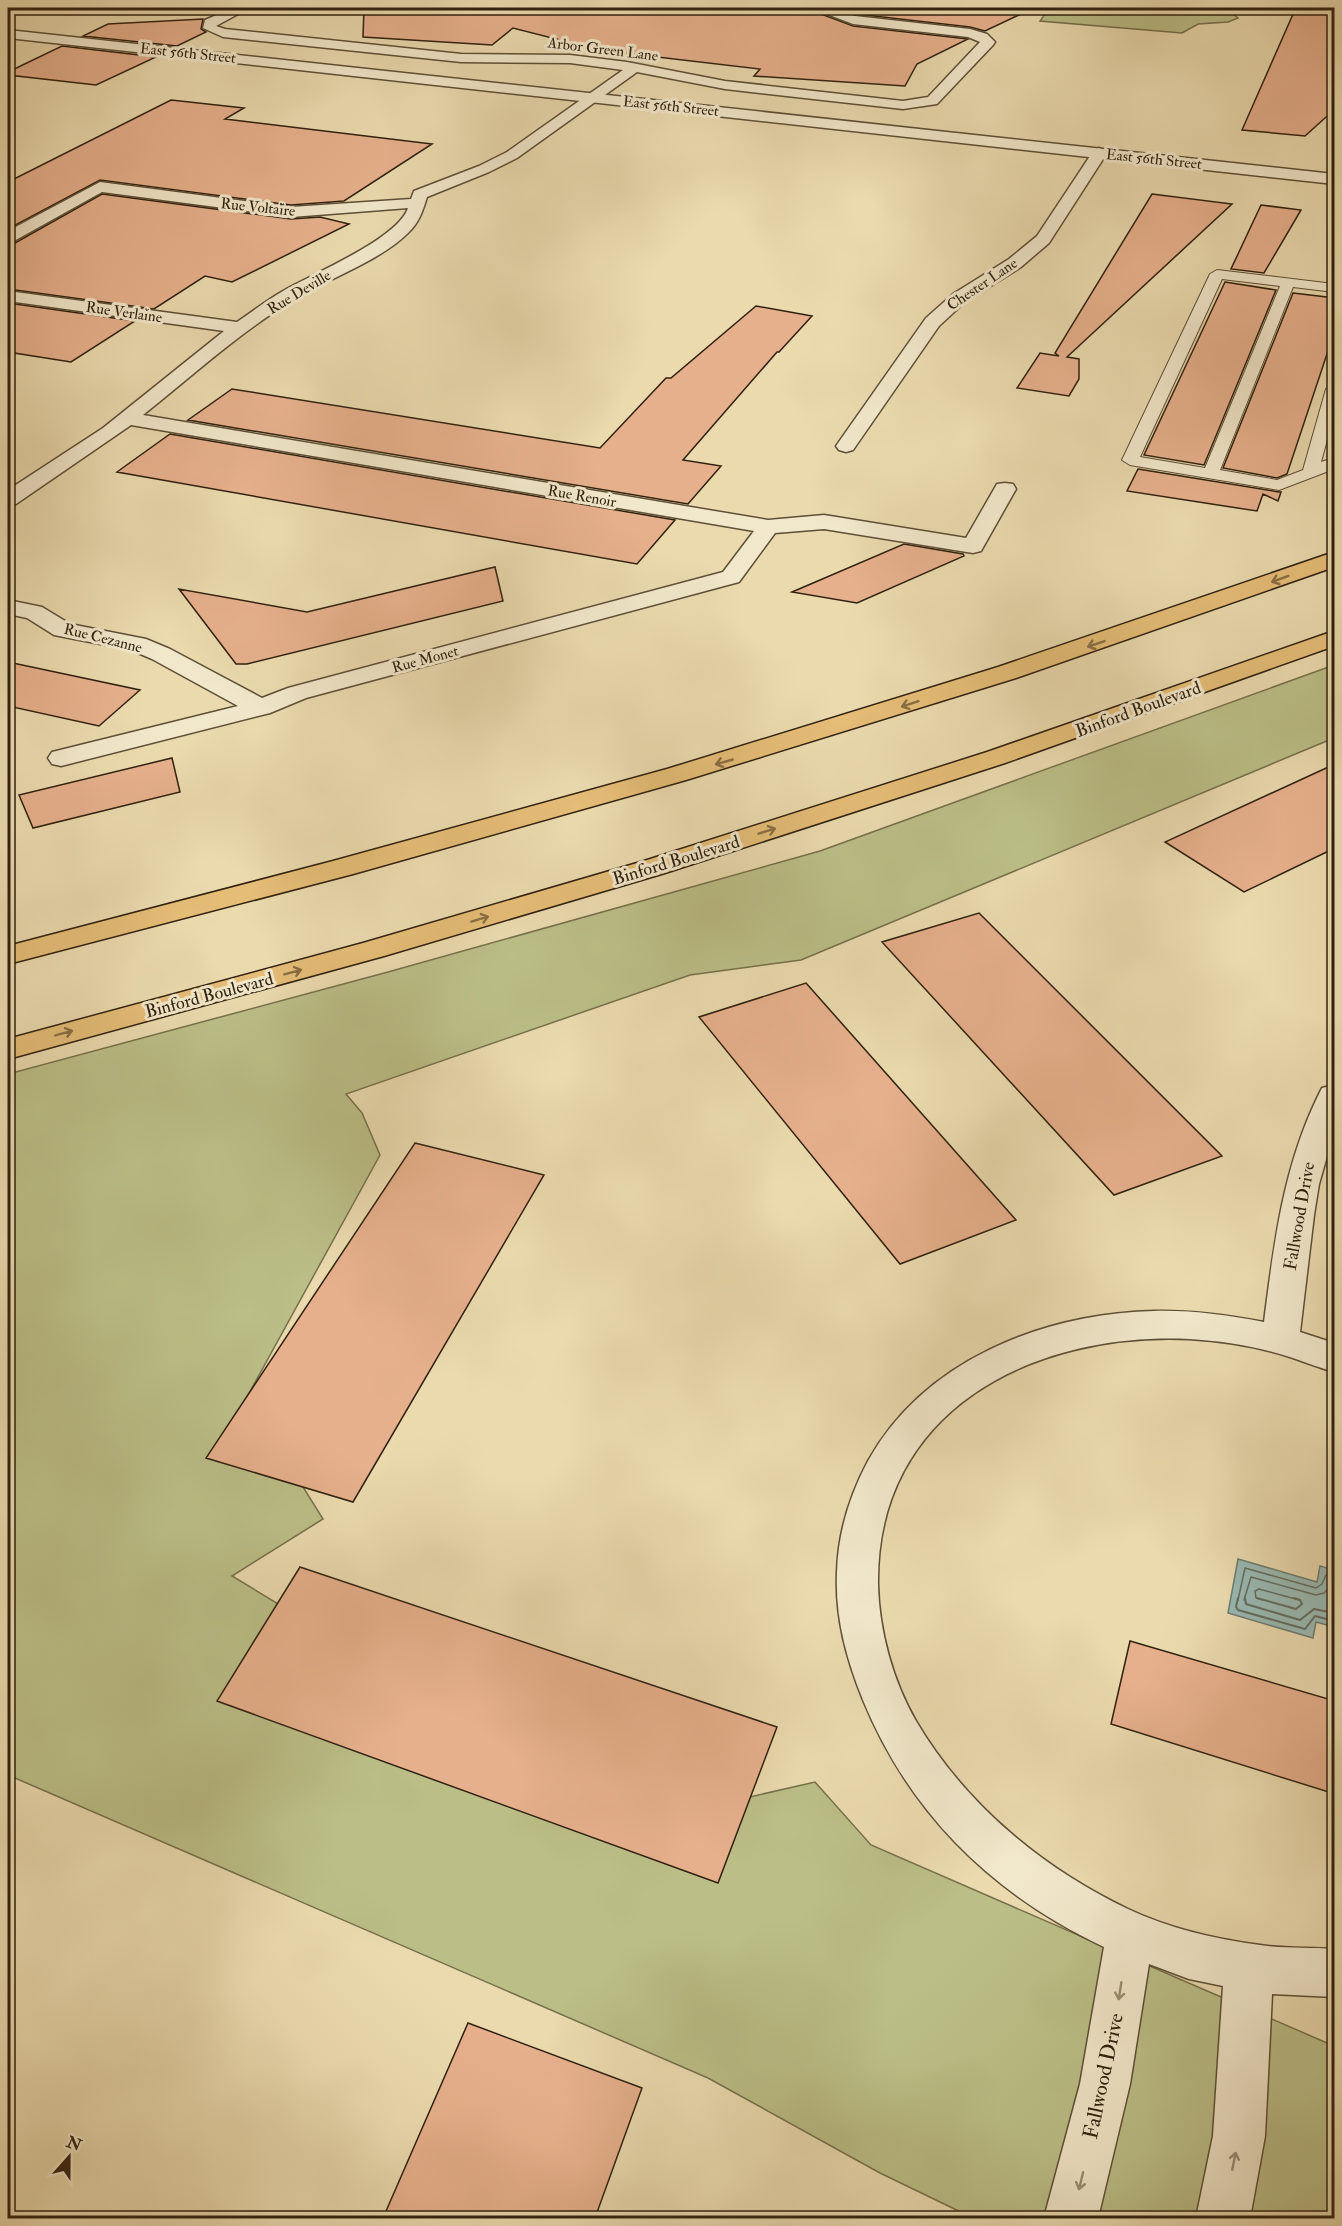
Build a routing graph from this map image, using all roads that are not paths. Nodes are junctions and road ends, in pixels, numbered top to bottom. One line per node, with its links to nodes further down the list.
1 (250, 8): 4 (street, Arbor Green Lane)
2 (823, 8): 4 (street, Arbor Green Lane)
3 (8, 34): 5 (street, East 56th Street)
4 (634, 68): 5 (street, Rue Deville)
5 (590, 98): 6 (street, East 56th Street); 8 (street, Rue Deville)
6 (1099, 153): 7 (street, East 56th Street); 16 (street, Chester Lane)
7 (1335, 179)
8 (416, 203): 9 (street, Rue Voltaire); 13 (street, Rue Deville)
9 (8, 237)
10 (1288, 282): 11 (lane); 19 (lane); 19 (lane)
11 (1335, 288)
12 (8, 296): 13 (street, Rue Verlaine)
13 (240, 328): 15 (street, Rue Deville)
14 (1335, 388): 20 (lane)
15 (128, 419): 21 (street, Rue Deville); 24 (street, Rue Renoir)
16 (846, 446)
17 (1335, 463): 20 (lane)
18 (8, 473): 21 (street)
19 (1211, 473): 20 (lane)
20 (1310, 473)
21 (38, 479): 23 (street, Rue Deville)
22 (1005, 489): 24 (street, Rue Renoir)
23 (8, 500)
24 (768, 527): 28 (street, Rue Monet)
25 (1335, 559): 30 (main road, one-way to 30)
26 (8, 607): 28 (street, Rue Cezanne)
27 (1335, 638): 31 (main road, Binford Boulevard, one-way to 27)
28 (261, 708): 29 (street, Rue Monet)
29 (60, 758)
30 (8, 955)
31 (8, 1049)
32 (1335, 1096): 33 (street, Fallwood Drive)
33 (1280, 1340): 34 (street); 35 (street)
34 (1335, 1358)
35 (1130, 1933): 36 (street); 38 (street, Fallwood Drive, one-way to 38)
36 (1249, 1968): 37 (street); 39 (street, one-way to 36)
37 (1335, 1972)
38 (1071, 2218)
39 (1223, 2218)

